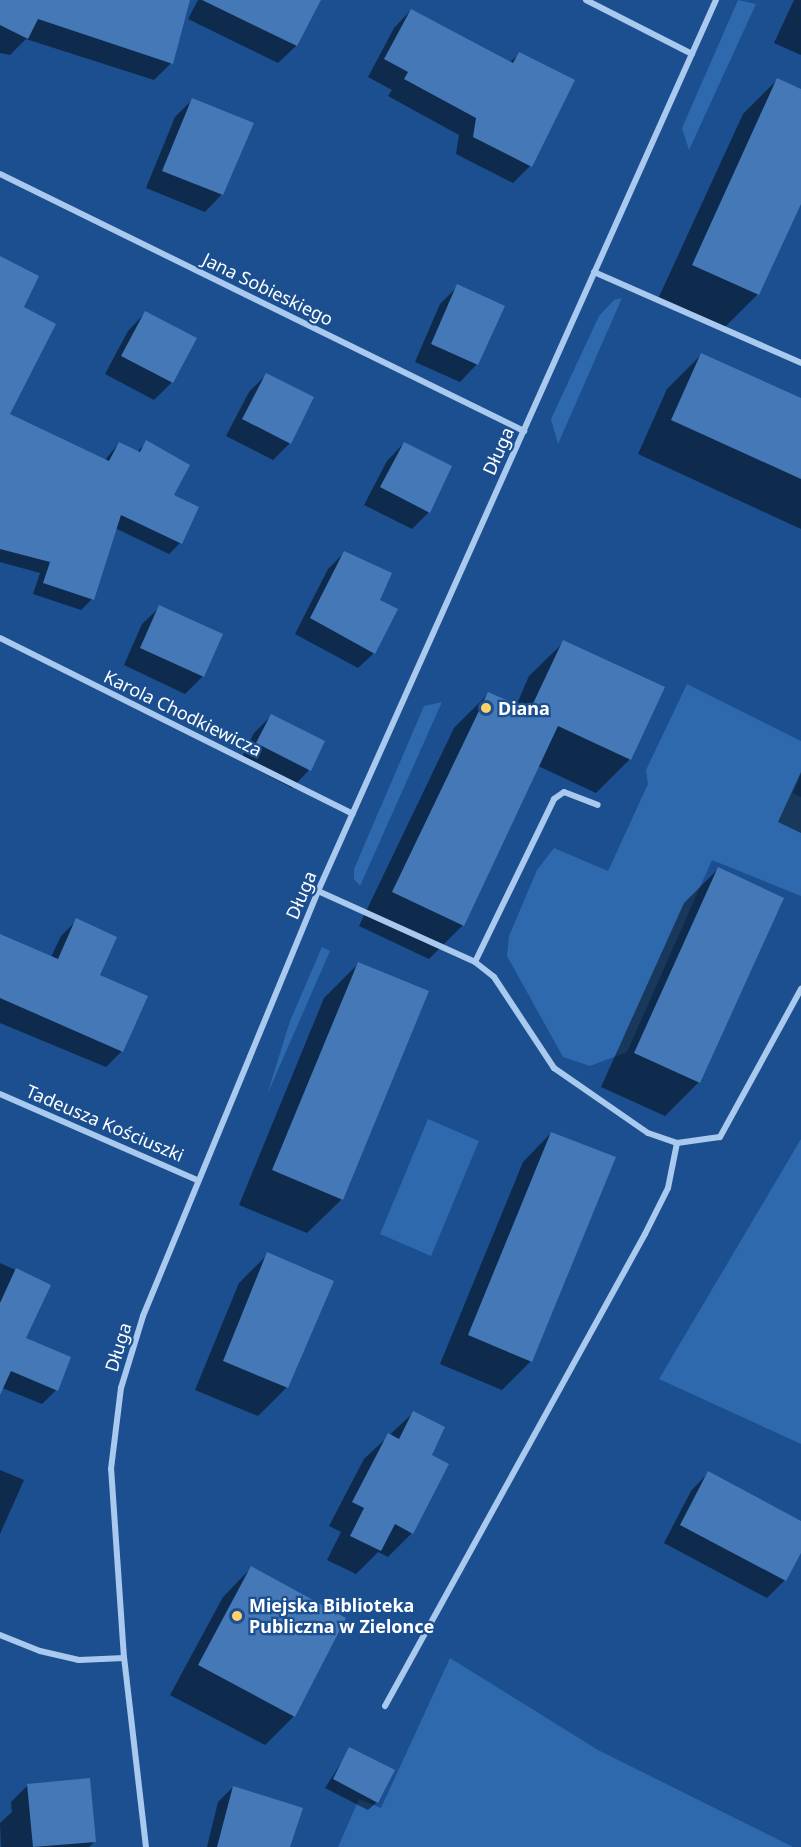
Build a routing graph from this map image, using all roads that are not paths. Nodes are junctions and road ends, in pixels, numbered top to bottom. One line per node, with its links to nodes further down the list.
1 (586, 0): 3 (street)
2 (716, 0): 3 (street, Długa)
3 (692, 54): 5 (street, Długa)
4 (0, 174): 7 (street, Jana Sobieskiego)
5 (594, 272): 6 (street); 7 (street, Długa)
6 (801, 363)
7 (524, 430): 10 (street, Długa)
8 (0, 638): 10 (street, Karola Chodkiewicza)
9 (598, 805): 12 (street)
10 (353, 814): 11 (street, Długa)
11 (318, 891): 12 (street); 16 (street, Długa)
12 (476, 962): 15 (street)
13 (801, 989): 15 (street)
14 (0, 1094): 16 (street, Tadeusza Kościuszki)
15 (677, 1143): 19 (street)
16 (197, 1180): 18 (street, Długa)
17 (0, 1635): 18 (street)
18 (124, 1658): 20 (street, Długa)
19 (385, 1706)
20 (146, 1847)

